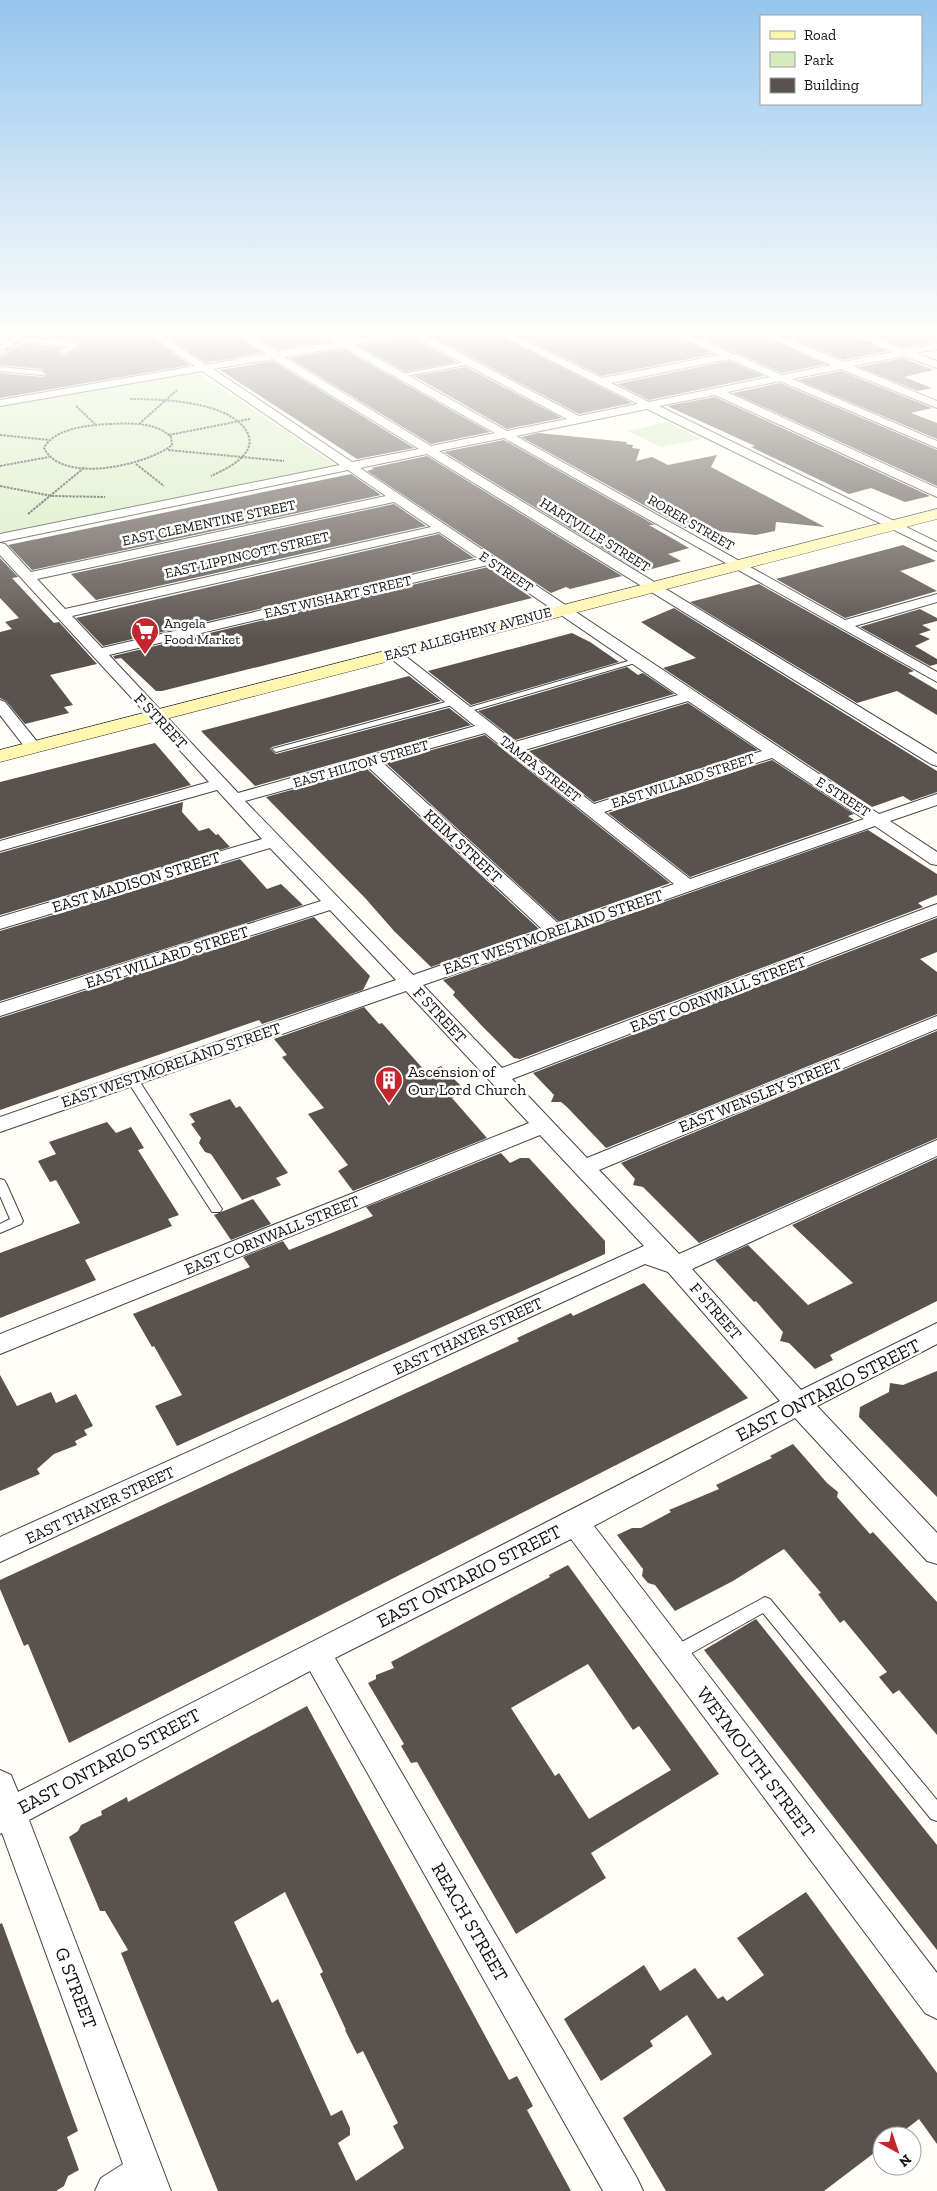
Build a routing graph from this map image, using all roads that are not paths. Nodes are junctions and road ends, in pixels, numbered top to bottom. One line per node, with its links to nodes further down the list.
1 (302, 435): 10 (street, E STREET)
2 (403, 435): 9 (street, HARTVILLE STREET)
3 (505, 435): 9 (street)
4 (506, 435): 20 (street, RORER STREET)
5 (709, 435): 14 (street)
6 (812, 435): 11 (street)
7 (912, 435): 8 (street)
8 (937, 446)
9 (429, 451): 10 (street); 22 (street, HARTVILLE STREET)
10 (349, 467): 12 (street, E STREET); 16 (street)
11 (937, 493)
12 (395, 498): 15 (street, E STREET); 21 (street, EAST CLEMENTINE STREET)
13 (937, 514): 14 (main road, EAST ALLEGHENY AVENUE)
14 (892, 525): 18 (street); 20 (main road, EAST ALLEGHENY AVENUE)
15 (441, 528): 19 (street, E STREET); 25 (street, EAST LIPPINCOTT STREET)
16 (0, 538)
17 (0, 547): 21 (street, F STREET)
18 (937, 547)
19 (489, 561): 24 (street, E STREET); 27 (street, EAST WISHART STREET)
20 (736, 566): 22 (main road, EAST ALLEGHENY AVENUE); 26 (street, RORER STREET)
21 (28, 577): 25 (street, F STREET)
22 (653, 588): 24 (main road, EAST ALLEGHENY AVENUE); 44 (street, HARTVILLE STREET)
23 (937, 598): 26 (street)
24 (562, 610): 28 (main road, EAST ALLEGHENY AVENUE); 29 (street, E STREET)
25 (61, 614): 27 (street, F STREET)
26 (843, 625): 31 (street, RORER STREET)
27 (100, 654): 36 (street, F STREET)
28 (394, 654): 35 (street, TAMPA STREET); 36 (main road, EAST ALLEGHENY AVENUE)
29 (638, 661): 33 (street, E STREET); 35 (lane)
30 (937, 664): 31 (street)
31 (922, 669): 32 (street, RORER STREET)
32 (937, 678)
33 (690, 696): 39 (street); 41 (street, E STREET)
34 (0, 705): 38 (street)
35 (459, 706): 37 (street, TAMPA STREET); 40 (lane)
36 (155, 715): 38 (main road, EAST ALLEGHENY AVENUE); 45 (street, F STREET)
37 (486, 728): 39 (street, TAMPA STREET); 43 (street, EAST HILTON STREET)
38 (33, 747): 42 (main road, EAST ALLEGHENY AVENUE)
39 (513, 748): 47 (street, TAMPA STREET)
40 (276, 749)
41 (774, 752): 47 (street, EAST WILLARD STREET); 48 (street, E STREET)
42 (0, 756)
43 (370, 761): 45 (street, EAST HILTON STREET); 56 (street, KEIM STREET)
44 (937, 761)
45 (228, 792): 49 (street, F STREET); 50 (street, EAST HILTON STREET)
46 (937, 799): 48 (street, EAST WESTMORELAND STREET)
47 (592, 810): 52 (street, TAMPA STREET)
48 (876, 819): 51 (street, E STREET); 52 (street, EAST WESTMORELAND STREET)
49 (273, 841): 53 (street, F STREET); 55 (street, EAST MADISON STREET)
50 (0, 846)
51 (937, 860)
52 (686, 885): 56 (street, EAST WESTMORELAND STREET)
53 (334, 904): 57 (street, F STREET); 58 (street, EAST WILLARD STREET)
54 (937, 910): 60 (street, EAST CORNWALL STREET)
55 (0, 923)
56 (555, 931): 57 (street, EAST WESTMORELAND STREET)
57 (409, 982): 60 (street, F STREET); 61 (street, EAST WESTMORELAND STREET)
58 (0, 1010)
59 (937, 1022): 65 (street, EAST WENSLEY STREET)
60 (498, 1077): 63 (street, F STREET)
61 (132, 1079): 62 (street, EAST WESTMORELAND STREET); 67 (lane)
62 (0, 1125)
63 (543, 1126): 65 (street, F STREET); 71 (street, EAST CORNWALL STREET)
64 (937, 1147): 69 (street)
65 (584, 1168): 69 (street, F STREET)
66 (0, 1183): 68 (lane)
67 (216, 1209)
68 (0, 1229)
69 (676, 1266): 72 (street, F STREET); 74 (street, EAST THAYER STREET)
70 (937, 1333): 72 (street, EAST ONTARIO STREET)
71 (0, 1344)
72 (798, 1404): 73 (street, EAST ONTARIO STREET); 75 (street, F STREET)
73 (575, 1523): 76 (street, EAST ONTARIO STREET); 77 (street, WEYMOUTH STREET)
74 (0, 1550)
75 (937, 1552)
76 (316, 1653): 78 (street, EAST ONTARIO STREET); 83 (street, REACH STREET)
77 (674, 1654): 79 (lane); 80 (street, WEYMOUTH STREET)
78 (3, 1806): 81 (street, G STREET)
79 (937, 1813)
80 (937, 2001)
81 (148, 2181): 82 (street)
82 (114, 2191)
83 (624, 2191)

